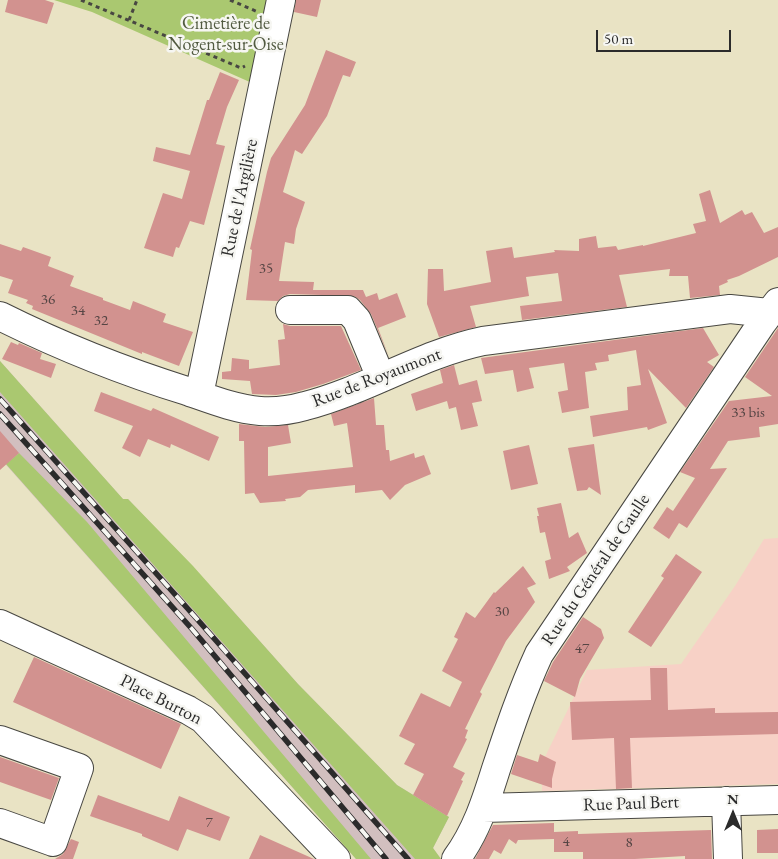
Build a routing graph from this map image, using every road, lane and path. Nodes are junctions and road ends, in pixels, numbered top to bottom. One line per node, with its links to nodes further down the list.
1 (81, 0): 5 (path)
2 (137, 0): 5 (path)
3 (230, 0): 6 (path)
4 (281, 0): 12 (street, Rue de l'Argilière)
5 (129, 20): 7 (path)
6 (256, 21)
7 (247, 57)
8 (774, 307): 11 (street, Rue de Royaumont); 17 (street, Rue du Général de Gaulle)
9 (290, 310): 11 (street)
10 (0, 316): 12 (street, Rue de Royaumont)
11 (381, 378): 12 (street, Rue de Royaumont)
12 (199, 396)
13 (0, 624): 19 (street, Place Burton)
14 (0, 740): 18 (street)
15 (778, 800): 16 (street, Rue Paul Bert)
16 (726, 801): 17 (street, Rue Paul Bert); 21 (street)
17 (483, 808): 20 (street, Rue du Général de Gaulle)
18 (0, 823)
19 (336, 859)
20 (456, 859)
21 (728, 859)

